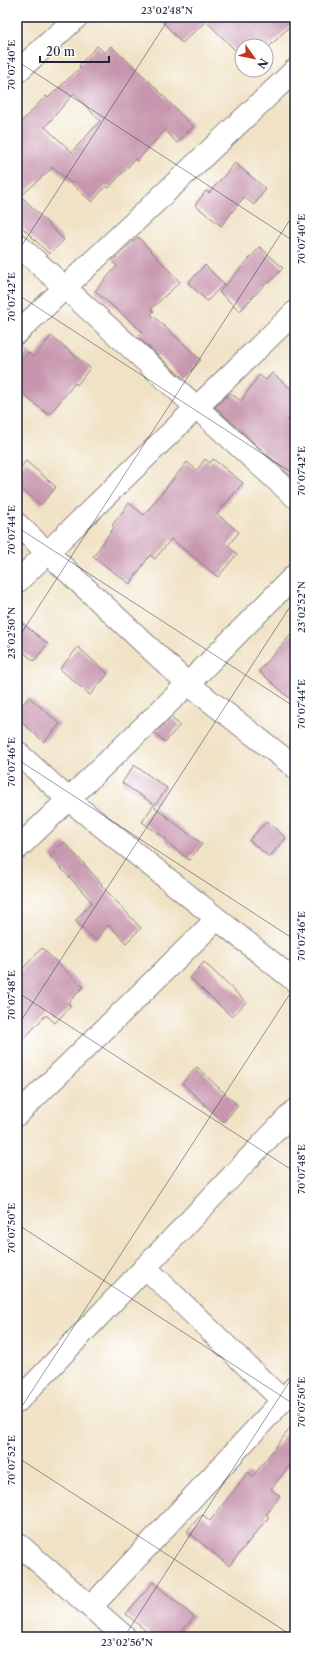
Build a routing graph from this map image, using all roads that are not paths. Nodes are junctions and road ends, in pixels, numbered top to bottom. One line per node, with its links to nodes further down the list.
1 (76, 17): 3 (street)
2 (295, 70): 5 (street)
3 (17, 72)
4 (17, 244): 5 (street)
5 (65, 288): 7 (street); 8 (street)
6 (295, 312): 8 (street)
7 (17, 333)
8 (197, 408): 9 (street); 11 (street)
9 (295, 497)
10 (17, 524): 11 (street)
11 (47, 552): 13 (street); 14 (street)
12 (295, 575): 14 (street)
13 (17, 582)
14 (188, 684): 16 (street); 17 (street)
15 (17, 752): 17 (street)
16 (295, 767)
17 (69, 800): 18 (street); 19 (street)
18 (17, 849)
19 (217, 919): 20 (street); 22 (street)
20 (295, 981)
21 (295, 1110): 23 (street)
22 (17, 1115)
23 (145, 1267): 24 (street); 25 (street)
24 (289, 1394): 27 (street)
25 (17, 1402)
26 (17, 1543): 27 (street)
27 (91, 1607): 28 (street)
28 (125, 1637)

